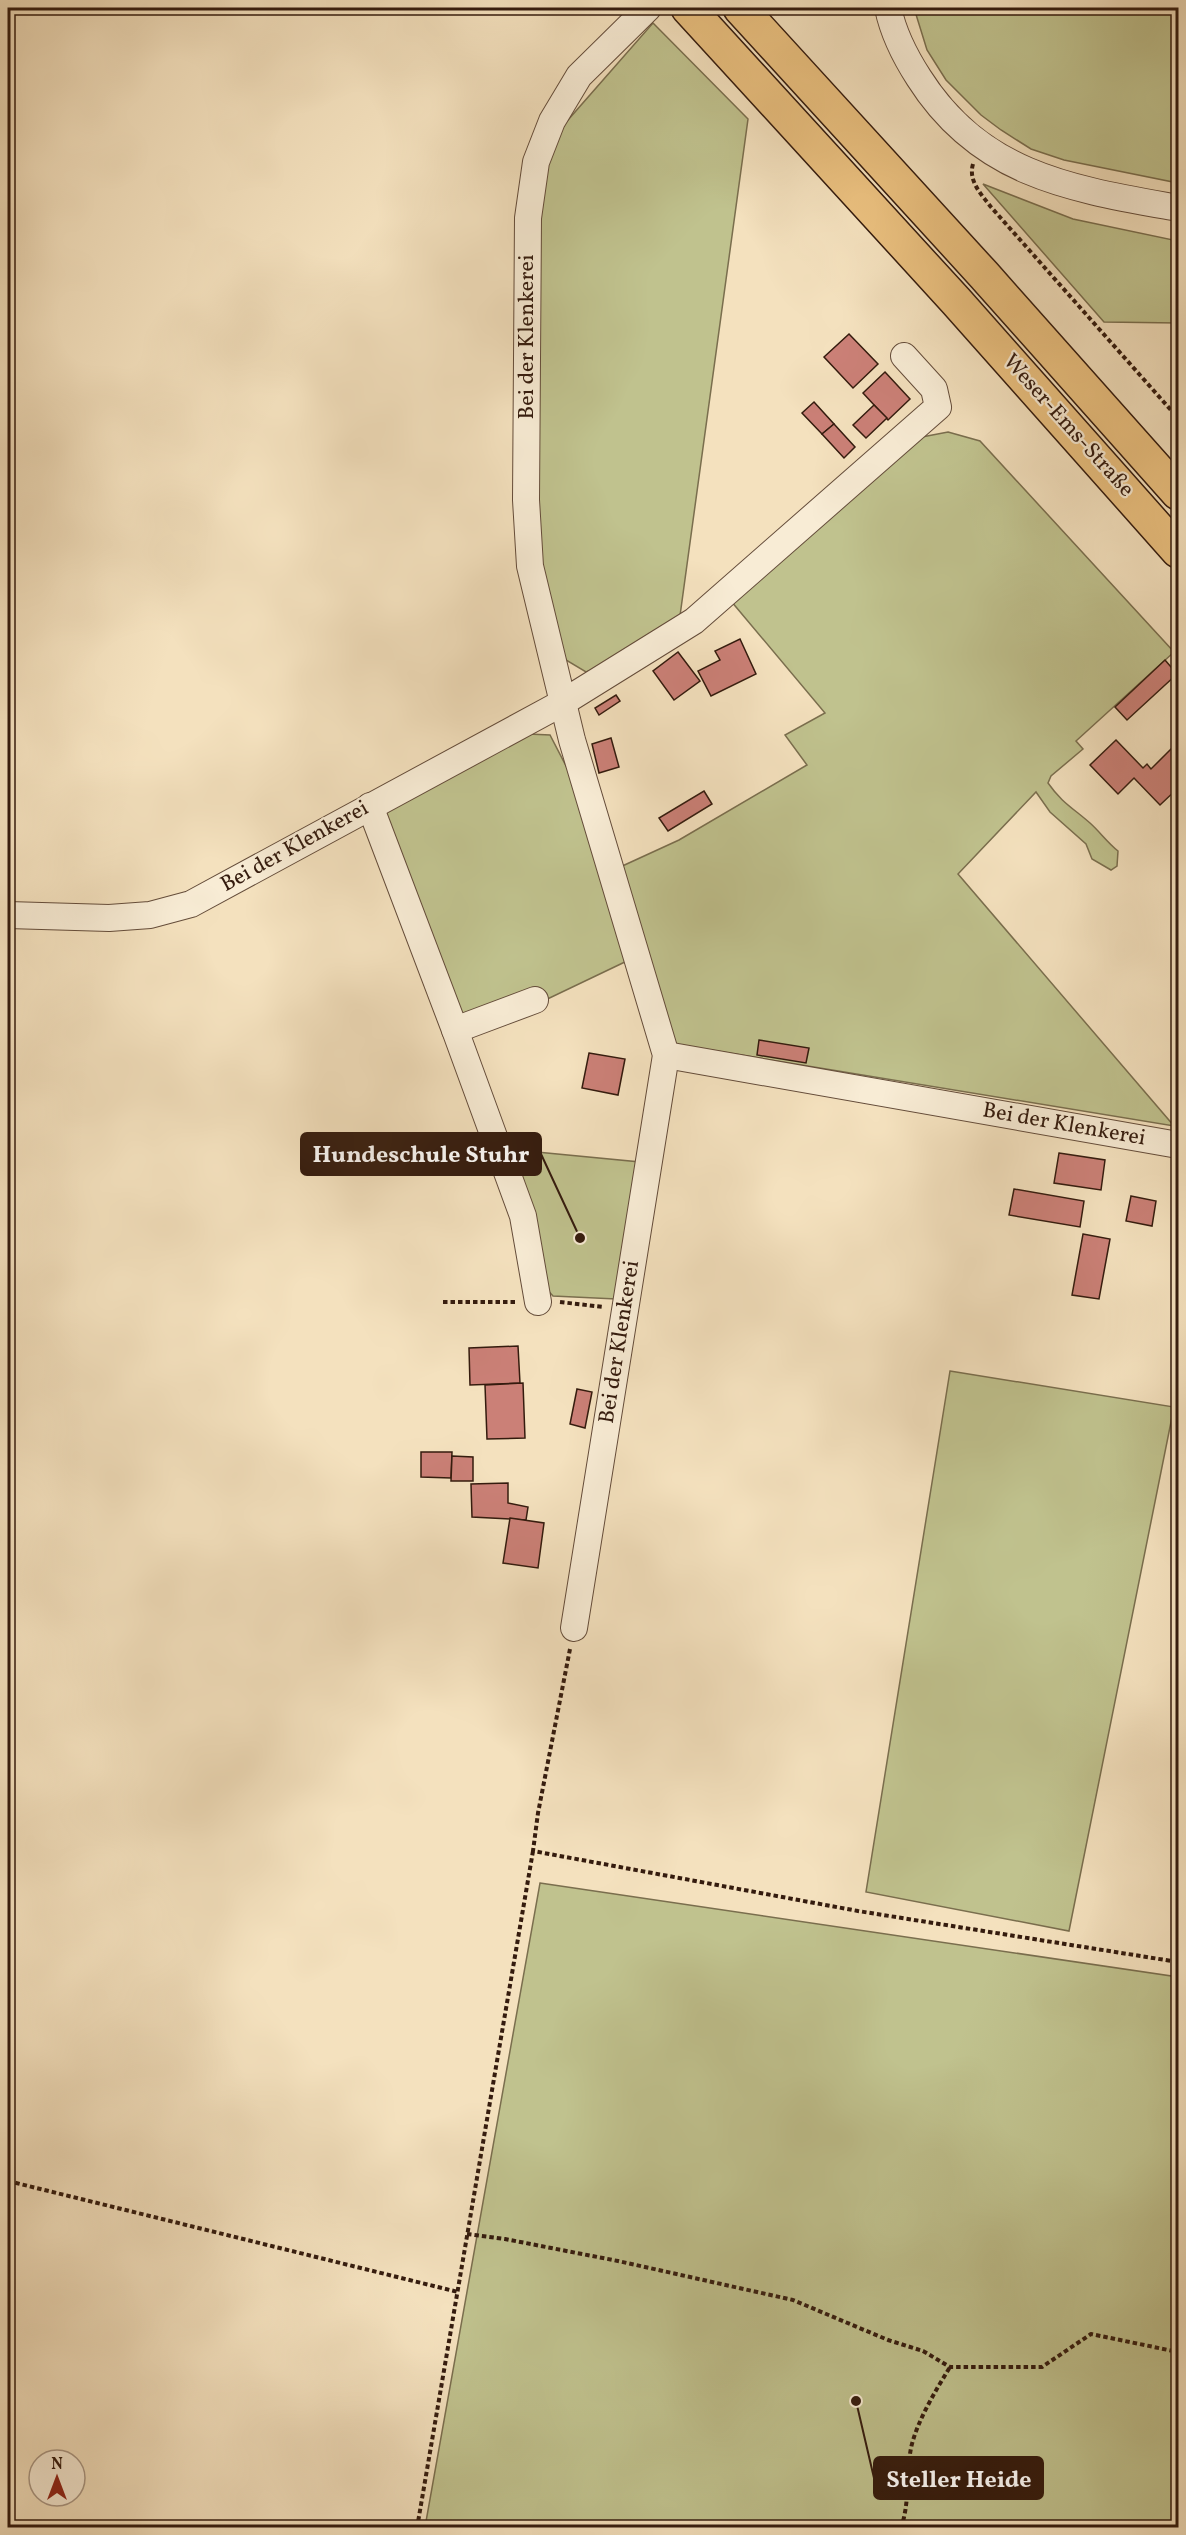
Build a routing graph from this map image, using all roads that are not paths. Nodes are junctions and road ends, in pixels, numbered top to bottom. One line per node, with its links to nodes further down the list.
1 (648, 8): 9 (street, Bei der Klenkerei)
2 (688, 8): 8 (highway, Weser-Ems-Straße)
3 (740, 8): 7 (highway, Weser-Ems-Straße)
4 (888, 8): 5 (street)
5 (1179, 208)
6 (904, 356): 9 (street, Bei der Klenkerei)
7 (1179, 493)
8 (1179, 551)
9 (562, 703): 10 (street, Bei der Klenkerei); 14 (street, Bei der Klenkerei)
10 (370, 806): 11 (street, Bei der Klenkerei); 13 (street)
11 (8, 915)
12 (535, 1000): 13 (street)
13 (454, 1030): 16 (street)
14 (666, 1055): 15 (street, Bei der Klenkerei); 17 (street, Bei der Klenkerei)
15 (1179, 1145)
16 (538, 1302)
17 (574, 1628)

